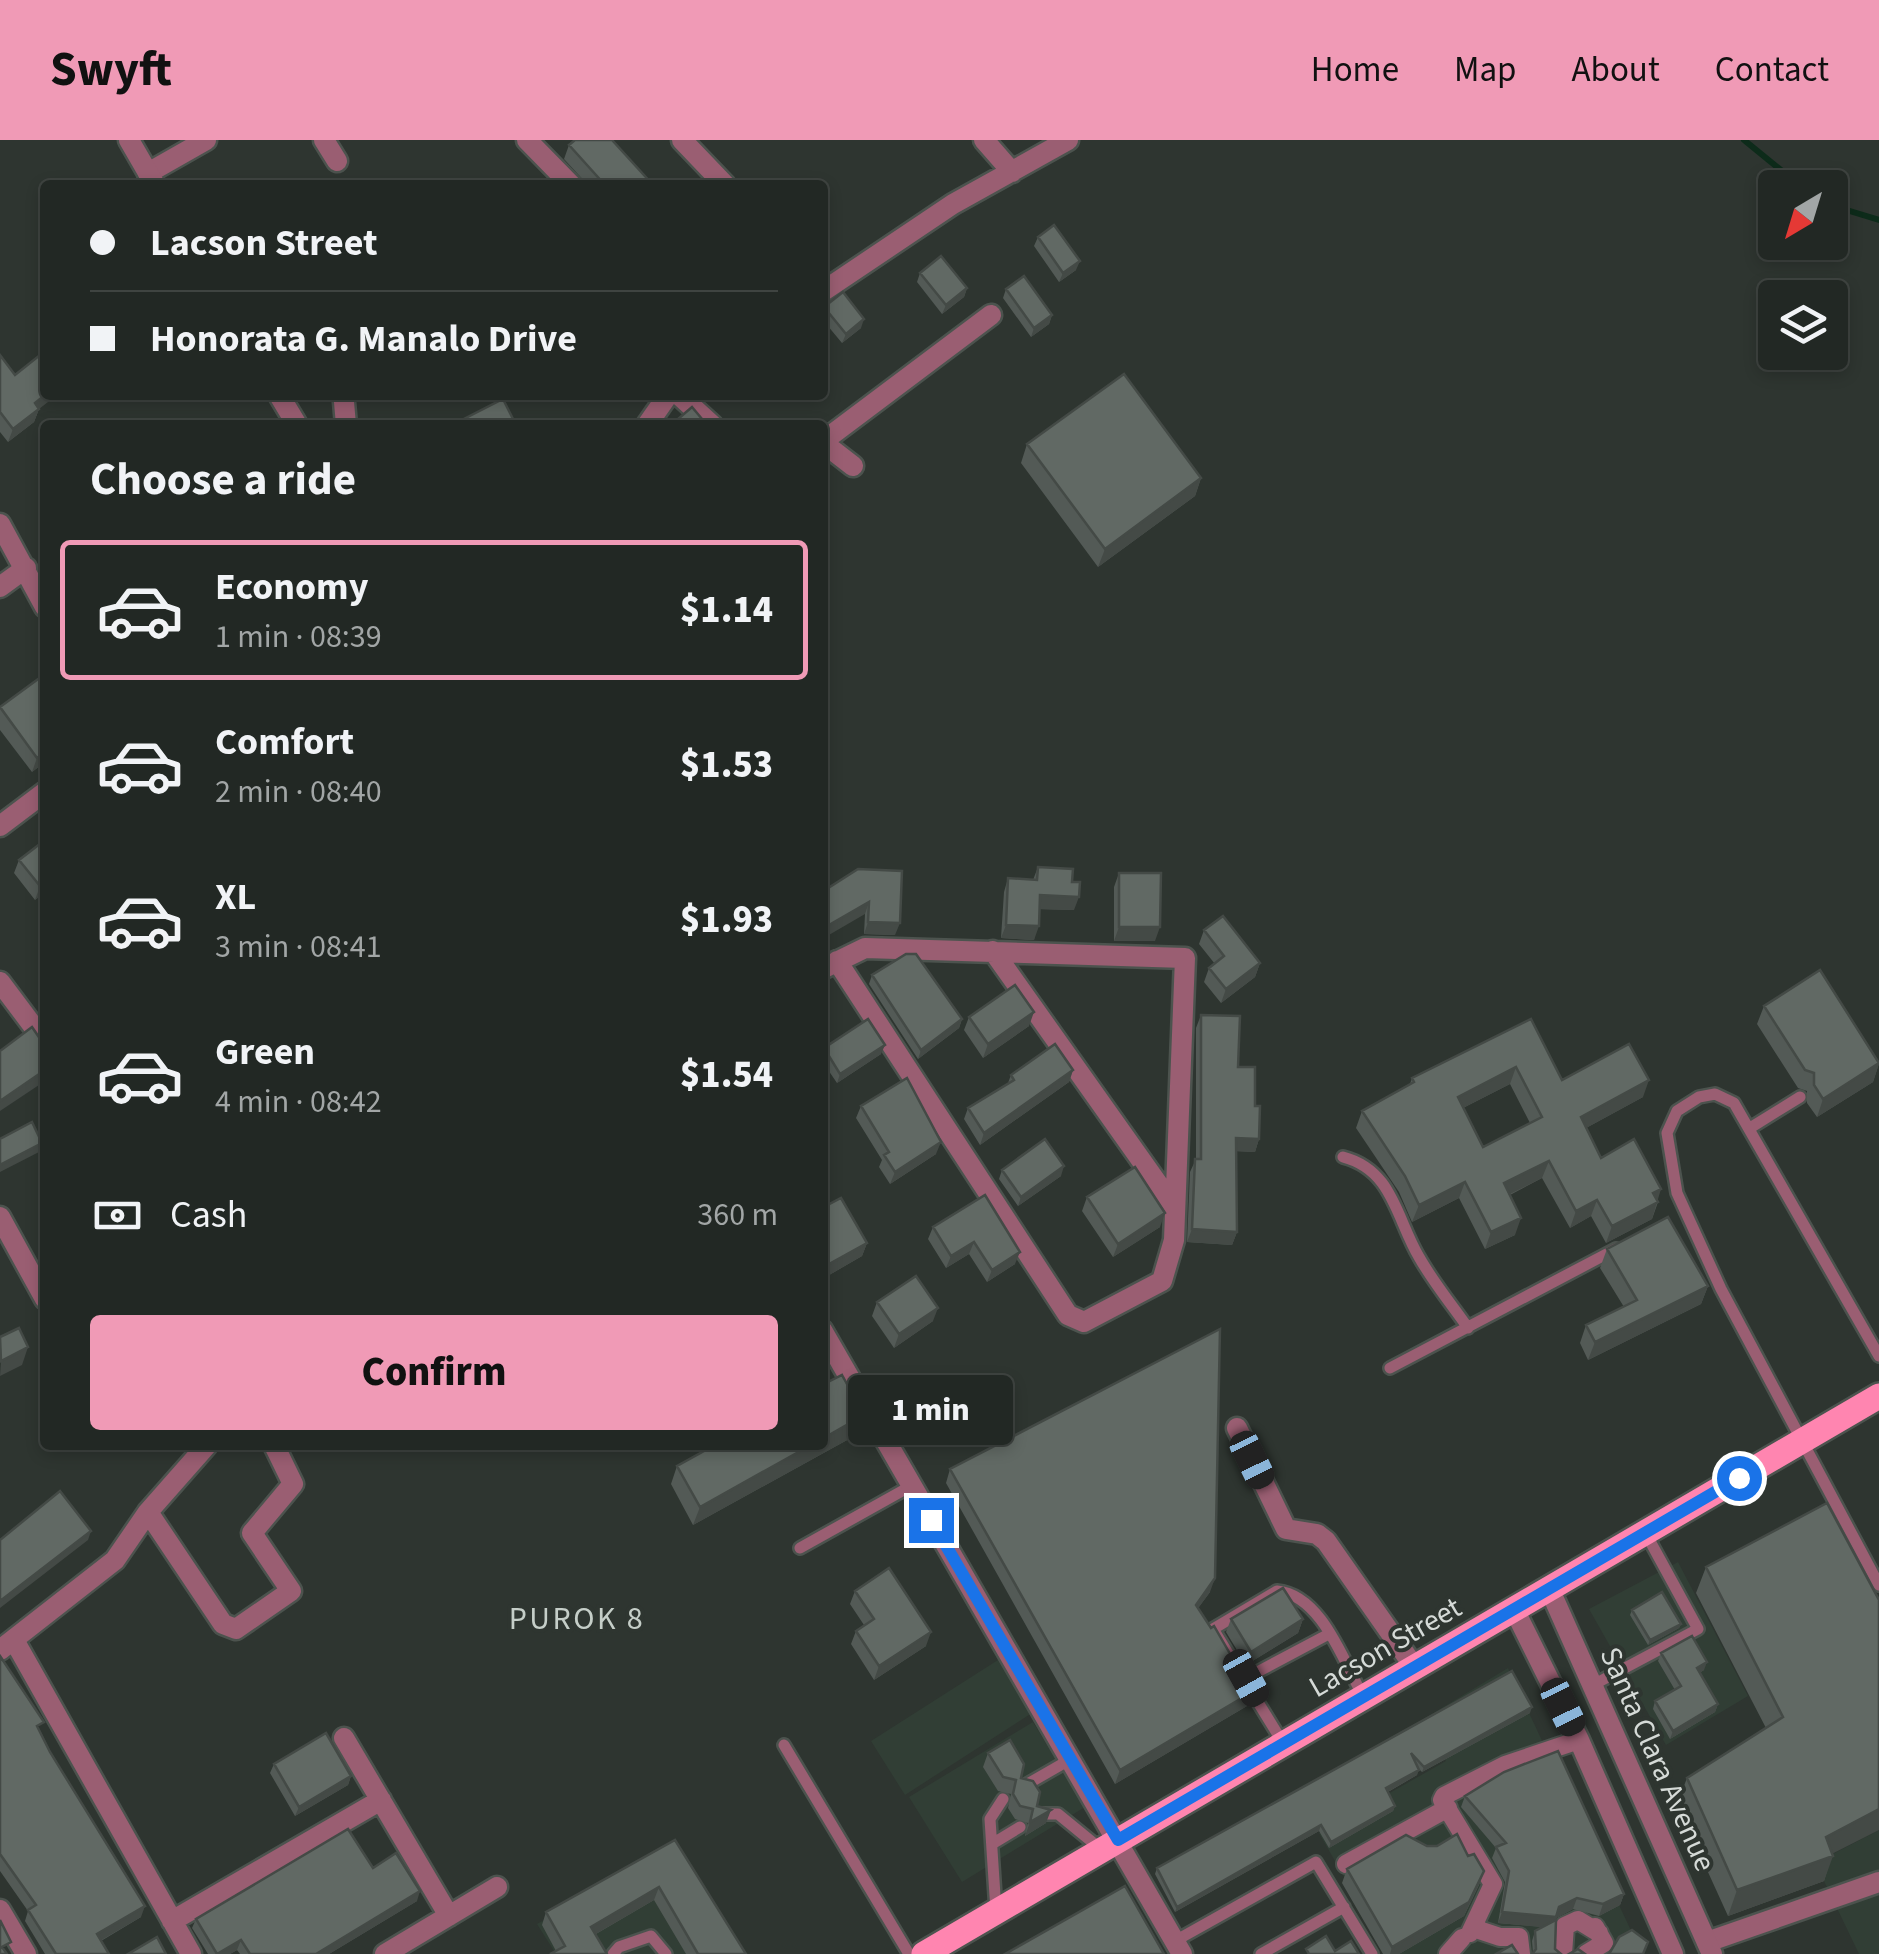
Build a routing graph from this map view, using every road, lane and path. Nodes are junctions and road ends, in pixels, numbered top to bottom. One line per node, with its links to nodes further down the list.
1 (129, 140): 10 (street)
2 (206, 140): 10 (street)
3 (324, 140): 8 (street)
4 (526, 140): 11 (street)
5 (682, 140): 12 (street)
6 (984, 140): 9 (street)
7 (1068, 140): 9 (street)
8 (337, 161)
9 (1012, 172): 13 (street)
10 (151, 179)
11 (557, 180)
12 (720, 180)
13 (828, 287)
14 (991, 315): 19 (street)
15 (684, 400): 18 (street)
16 (344, 402): 17 (street)
17 (346, 420)
18 (706, 420)
19 (828, 437)
20 (828, 447): 21 (street)
21 (853, 466)
22 (0, 524): 23 (street)
23 (26, 568): 24 (street); 25 (street)
24 (0, 588)
25 (40, 597)
26 (40, 797): 27 (street)
27 (0, 826)
28 (993, 951): 29 (street); 35 (street); 35 (street)
29 (830, 965): 35 (street)
30 (0, 982): 31 (street)
31 (40, 1035)
32 (1800, 1097): 33 (lane)
33 (1750, 1128): 36 (lane); 43 (lane)
34 (1342, 1158): 41 (lane)
35 (1174, 1208)
36 (1684, 1212): 38 (lane); 47 (lane)
37 (0, 1216): 40 (street)
38 (1668, 1221)
39 (1634, 1238): 41 (lane)
40 (40, 1291)
41 (1468, 1328): 44 (lane)
42 (828, 1341): 50 (street)
43 (1879, 1356)
44 (1390, 1368)
45 (1879, 1396): 47 (main road, Lacson Street)
46 (1236, 1428): 61 (street)
47 (1800, 1442): 51 (lane); 54 (main road, Lacson Street)
48 (202, 1450): 52 (street)
49 (276, 1450): 52 (street)
50 (911, 1486): 55 (lane); 69 (street)
51 (1837, 1508): 53 (lane); 56 (lane)
52 (148, 1512): 60 (street)
53 (1820, 1516)
54 (1645, 1532): 57 (main road, Lacson Street); 63 (lane)
55 (800, 1548)
56 (1879, 1585)
57 (1549, 1588): 58 (main road, Lacson Street); 63 (street, Santa Clara Avenue)
58 (1514, 1609): 61 (main road, Lacson Street); 66 (street)
59 (1328, 1635): 62 (lane); 62 (lane); 64 (lane)
60 (7, 1645): 85 (street)
61 (1414, 1668): 64 (main road, Lacson Street)
62 (1246, 1678): 67 (lane)
63 (1593, 1685): 88 (street, Santa Clara Avenue)
64 (1364, 1698): 67 (main road, Lacson Street)
65 (344, 1738): 72 (street)
66 (1579, 1740): 73 (street); 102 (street)
67 (1283, 1743): 77 (main road, Lacson Street)
68 (784, 1745): 94 (lane)
69 (1070, 1759): 70 (lane); 77 (street)
70 (1024, 1786)
71 (1003, 1799): 76 (lane)
72 (381, 1800): 84 (street); 85 (street)
73 (1448, 1808): 78 (street); 86 (street)
74 (1040, 1814): 77 (lane)
75 (1020, 1827): 76 (lane)
76 (992, 1844): 83 (lane)
77 (1110, 1845): 83 (main road, Lacson Street); 87 (street)
78 (1346, 1864)
79 (1879, 1882): 88 (street)
80 (497, 1887): 84 (street)
81 (1344, 1907): 87 (lane); 96 (lane); 97 (lane)
82 (0, 1910): 89 (street)
83 (996, 1912): 95 (main road, Lacson Street)
84 (448, 1916): 91 (street)
85 (172, 1921): 90 (street)
86 (1469, 1933): 98 (street); 99 (street)
87 (1178, 1948)
88 (1703, 1950)
89 (26, 1954)
90 (191, 1954)
91 (385, 1954)
92 (613, 1954): 93 (lane)
93 (666, 1954)
94 (910, 1954)
95 (924, 1954)
96 (1261, 1954)
97 (1372, 1954)
98 (1448, 1954)
99 (1520, 1954)
100 (1563, 1954): 101 (street)
101 (1586, 1954)
102 (1673, 1954)

